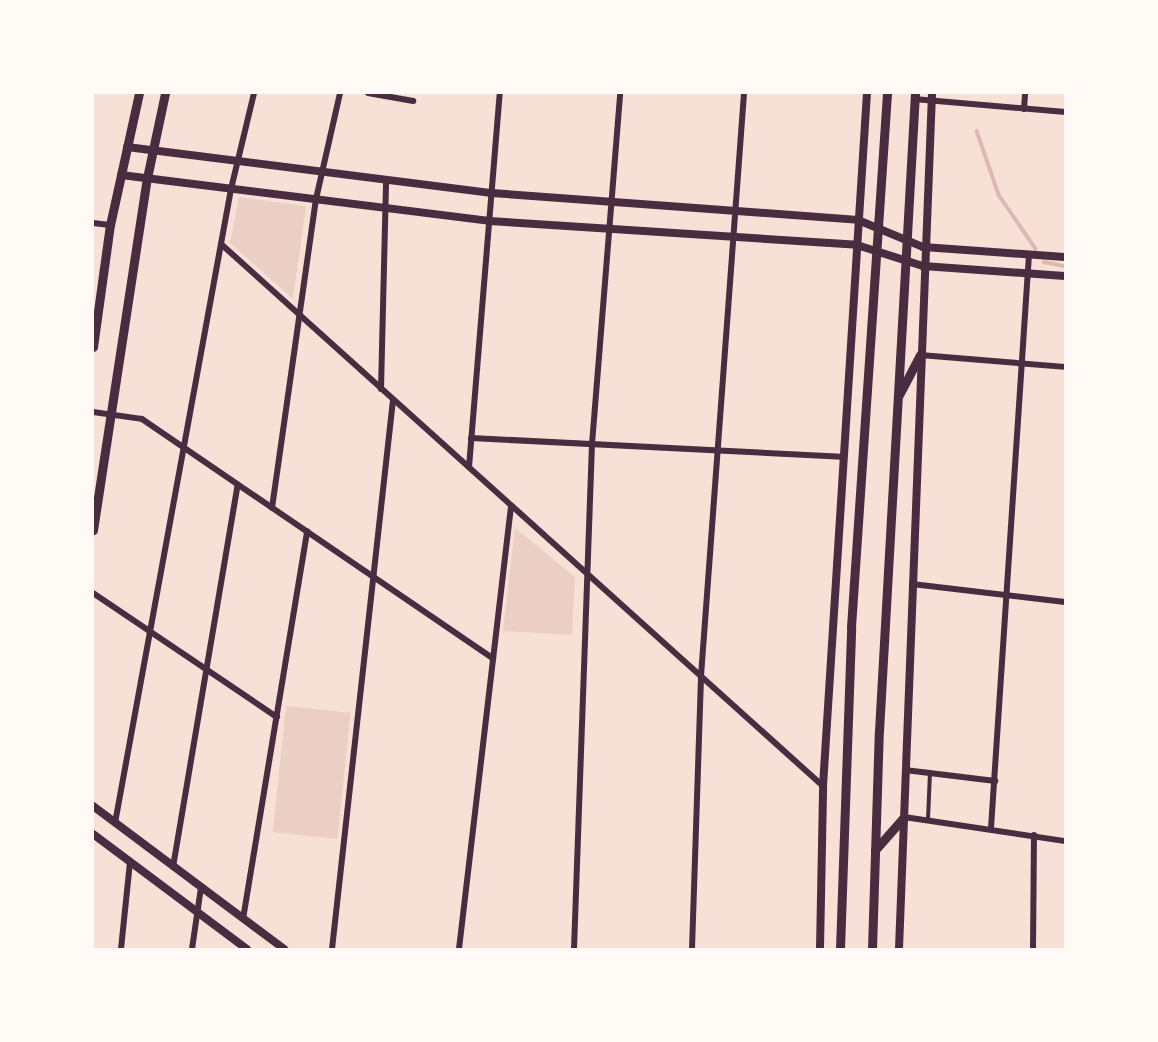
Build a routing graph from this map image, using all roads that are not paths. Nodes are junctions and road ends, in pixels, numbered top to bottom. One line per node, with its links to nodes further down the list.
1 (139, 93): 17 (main road)
2 (165, 93): 18 (main road)
3 (254, 93): 19 (street)
4 (340, 93): 20 (street)
5 (368, 93): 14 (street)
6 (500, 93): 25 (street)
7 (620, 93): 27 (street)
8 (744, 93): 29 (street)
9 (867, 93): 30 (street)
10 (887, 93): 34 (main road)
11 (1025, 93): 15 (street)
12 (914, 96): 13 (street); 37 (main road)
13 (932, 97): 15 (street); 40 (street)
14 (413, 101)
15 (1024, 109): 16 (street)
16 (1065, 112)
17 (127, 147): 18 (street); 21 (main road)
18 (152, 151): 19 (street); 22 (main road)
19 (237, 161): 20 (street); 24 (street)
20 (322, 172): 23 (street); 26 (street)
21 (121, 175): 22 (street); 33 (main road)
22 (147, 178): 24 (street); 57 (main road)
23 (386, 180): 25 (street); 28 (street)
24 (231, 189): 26 (street); 38 (street)
25 (492, 193): 27 (street); 31 (street)
26 (316, 200): 28 (street); 48 (street)
27 (612, 202): 29 (street); 35 (street)
28 (386, 208): 31 (street); 53 (street)
29 (733, 211): 30 (street); 36 (street)
30 (858, 220): 34 (street); 39 (street)
31 (489, 221): 35 (street); 58 (street)
32 (93, 223): 33 (street)
33 (110, 225): 49 (main road)
34 (877, 228): 37 (street); 41 (main road)
35 (610, 229): 36 (street); 59 (street)
36 (731, 237): 39 (street); 61 (street)
37 (906, 240): 40 (street); 44 (main road)
38 (220, 244): 48 (street); 60 (street)
39 (857, 245): 41 (street); 62 (street)
40 (923, 247): 42 (street); 45 (street)
41 (876, 251): 44 (street); 107 (main road)
42 (1029, 255): 43 (street); 46 (street)
43 (1065, 257)
44 (905, 261): 45 (street); 54 (main road)
45 (923, 266): 46 (street); 50 (street)
46 (1028, 275): 47 (street); 51 (street)
47 (1065, 276)
48 (300, 316): 53 (street); 66 (street)
49 (93, 347)
50 (920, 355): 51 (street); 54 (main road); 71 (street)
51 (1022, 362): 52 (street); 73 (street)
52 (1065, 368)
53 (381, 389): 55 (street)
54 (897, 399): 92 (main road)
55 (393, 400): 63 (street); 70 (street)
56 (93, 412): 57 (street)
57 (111, 415): 60 (street); 67 (main road)
58 (471, 438): 59 (street); 63 (street)
59 (592, 444): 61 (street); 69 (street)
60 (183, 447): 64 (street); 75 (street)
61 (716, 451): 62 (street); 78 (street)
62 (842, 457): 83 (street)
63 (469, 467): 65 (street)
64 (237, 484): 66 (street); 77 (street)
65 (511, 506): 69 (street); 76 (street)
66 (272, 508): 68 (street)
67 (93, 530)
68 (307, 531): 70 (street); 79 (street)
69 (588, 575): 78 (street); 104 (street)
70 (375, 578): 76 (street); 102 (street)
71 (912, 584): 73 (street); 80 (street)
72 (93, 593): 75 (street)
73 (1007, 595): 74 (street); 82 (street)
74 (1065, 602)
75 (150, 629): 77 (street); 87 (street)
76 (493, 658): 103 (street)
77 (207, 670): 79 (street); 94 (street)
78 (701, 676): 83 (street); 105 (street)
79 (277, 717): 97 (street)
80 (905, 770): 81 (street); 85 (street)
81 (930, 773): 82 (street); 86 (lane)
82 (995, 781): 88 (street)
83 (823, 786): 106 (street)
84 (93, 806): 87 (street)
85 (904, 817): 86 (street); 92 (main road); 109 (street)
86 (928, 820): 88 (street)
87 (115, 822): 94 (street)
88 (991, 828): 90 (street)
89 (93, 834): 93 (street)
90 (1034, 835): 91 (street); 110 (street)
91 (1065, 842)
92 (875, 850): 108 (main road)
93 (130, 862): 96 (street); 98 (street)
94 (173, 867): 95 (street)
95 (201, 887): 96 (street); 97 (street)
96 (197, 912): 99 (street); 100 (street)
97 (243, 919): 101 (street)
98 (121, 949)
99 (192, 949)
100 (247, 949)
101 (284, 949)
102 (332, 949)
103 (459, 949)
104 (574, 949)
105 (692, 949)
106 (820, 949)
107 (840, 949)
108 (872, 949)
109 (899, 949)
110 (1034, 949)

